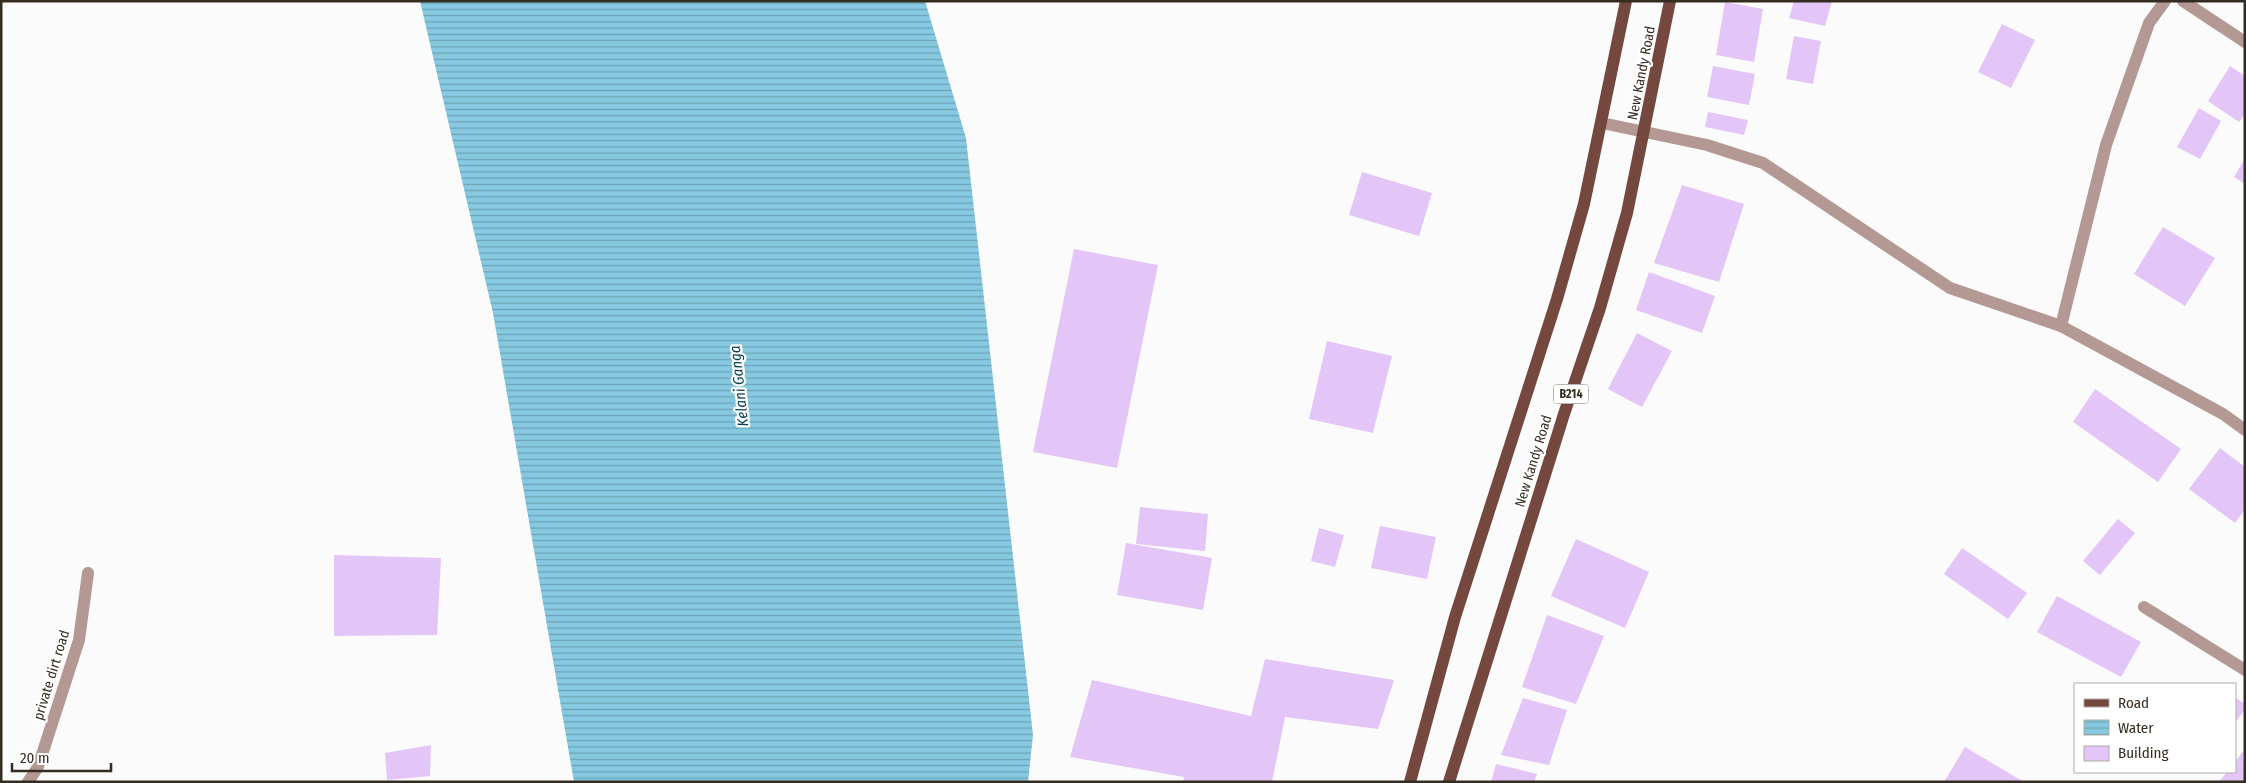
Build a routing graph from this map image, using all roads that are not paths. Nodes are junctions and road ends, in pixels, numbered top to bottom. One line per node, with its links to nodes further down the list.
1 (1626, 1): 6 (main road, New Kandy Road)
2 (1670, 1): 7 (main road, New Kandy Road / B214)
3 (2165, 1): 8 (street)
4 (2183, 1): 5 (street)
5 (2245, 42)
6 (1602, 123): 7 (street); 14 (main road, New Kandy Road)
7 (1645, 132): 8 (street); 15 (main road, New Kandy Road / B214)
8 (2061, 326): 9 (street)
9 (2245, 430)
10 (88, 573): 13 (street, private dirt road)
11 (2144, 607): 12 (street)
12 (2245, 670)
13 (28, 782)
14 (1410, 782)
15 (1449, 782)

